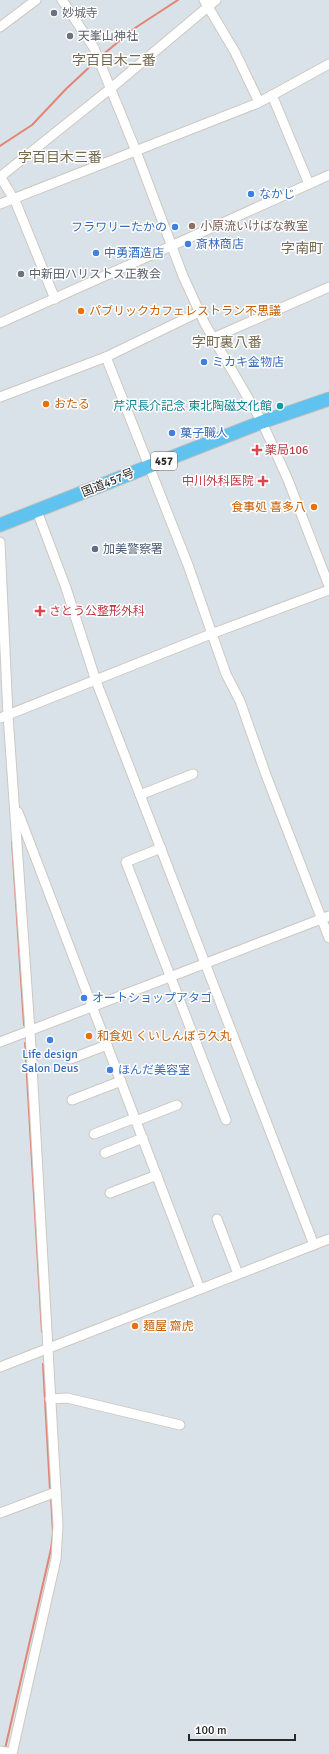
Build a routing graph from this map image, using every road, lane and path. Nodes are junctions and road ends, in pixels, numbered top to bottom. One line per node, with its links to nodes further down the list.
1 (36, 0): 4 (street)
2 (62, 0): 6 (street)
3 (210, 2): 6 (street); 8 (street)
4 (0, 27)
5 (329, 64): 7 (street)
6 (110, 89): 9 (street); 11 (street)
7 (272, 96): 8 (street); 12 (street)
8 (259, 102): 9 (street)
9 (136, 151): 13 (street); 15 (street)
10 (329, 175): 12 (street)
11 (0, 177): 13 (street)
12 (309, 184): 15 (street)
13 (14, 198): 14 (street); 17 (street)
14 (0, 204)
15 (171, 247): 17 (street); 18 (street)
16 (329, 287): 20 (street)
17 (55, 299): 19 (street)
18 (199, 312): 20 (street); 21 (street)
19 (0, 323)
20 (213, 338): 24 (street)
21 (106, 357): 22 (street); 25 (street)
22 (0, 397)
23 (329, 399): 24 (highway, 国道457号 / 457)
24 (262, 422): 25 (highway, 国道457号 / 457); 29 (street)
25 (149, 466): 26 (highway, 国道457号 / 457); 31 (street)
26 (37, 511): 27 (highway, 国道457号 / 457); 32 (street)
27 (0, 525)
28 (0, 542): 33 (street)
29 (329, 586)
30 (329, 590): 31 (street)
31 (212, 634): 32 (street); 38 (street)
32 (96, 680): 33 (street); 35 (street)
33 (4, 716): 36 (street)
34 (193, 774): 35 (street)
35 (140, 795): 37 (street)
36 (16, 809): 42 (street); 43 (street)
37 (161, 848): 40 (street); 41 (street)
38 (325, 918): 39 (street); 40 (street)
39 (329, 938)
40 (206, 963): 41 (street); 59 (street)
41 (171, 977): 42 (street); 51 (street)
42 (93, 1007): 43 (street); 45 (street)
43 (30, 1031): 44 (street); 62 (street)
44 (0, 1042)
45 (107, 1045): 46 (street); 47 (street)
46 (70, 1059)
47 (121, 1081): 48 (street); 50 (street)
48 (72, 1100)
49 (177, 1105): 50 (street)
50 (136, 1119): 52 (street); 53 (street)
51 (226, 1120)
52 (94, 1134)
53 (143, 1138): 54 (street); 55 (street)
54 (105, 1153)
55 (157, 1175): 56 (street); 61 (street)
56 (110, 1193)
57 (217, 1219): 60 (street)
58 (329, 1239): 59 (street)
59 (314, 1245): 60 (street)
60 (238, 1274): 61 (street)
61 (200, 1289): 62 (street)
62 (49, 1348): 63 (street); 64 (street)
63 (0, 1367)
64 (50, 1399): 65 (street); 66 (street)
65 (180, 1425)
66 (52, 1493): 67 (street); 68 (street)
67 (0, 1513)
68 (7, 1752)

